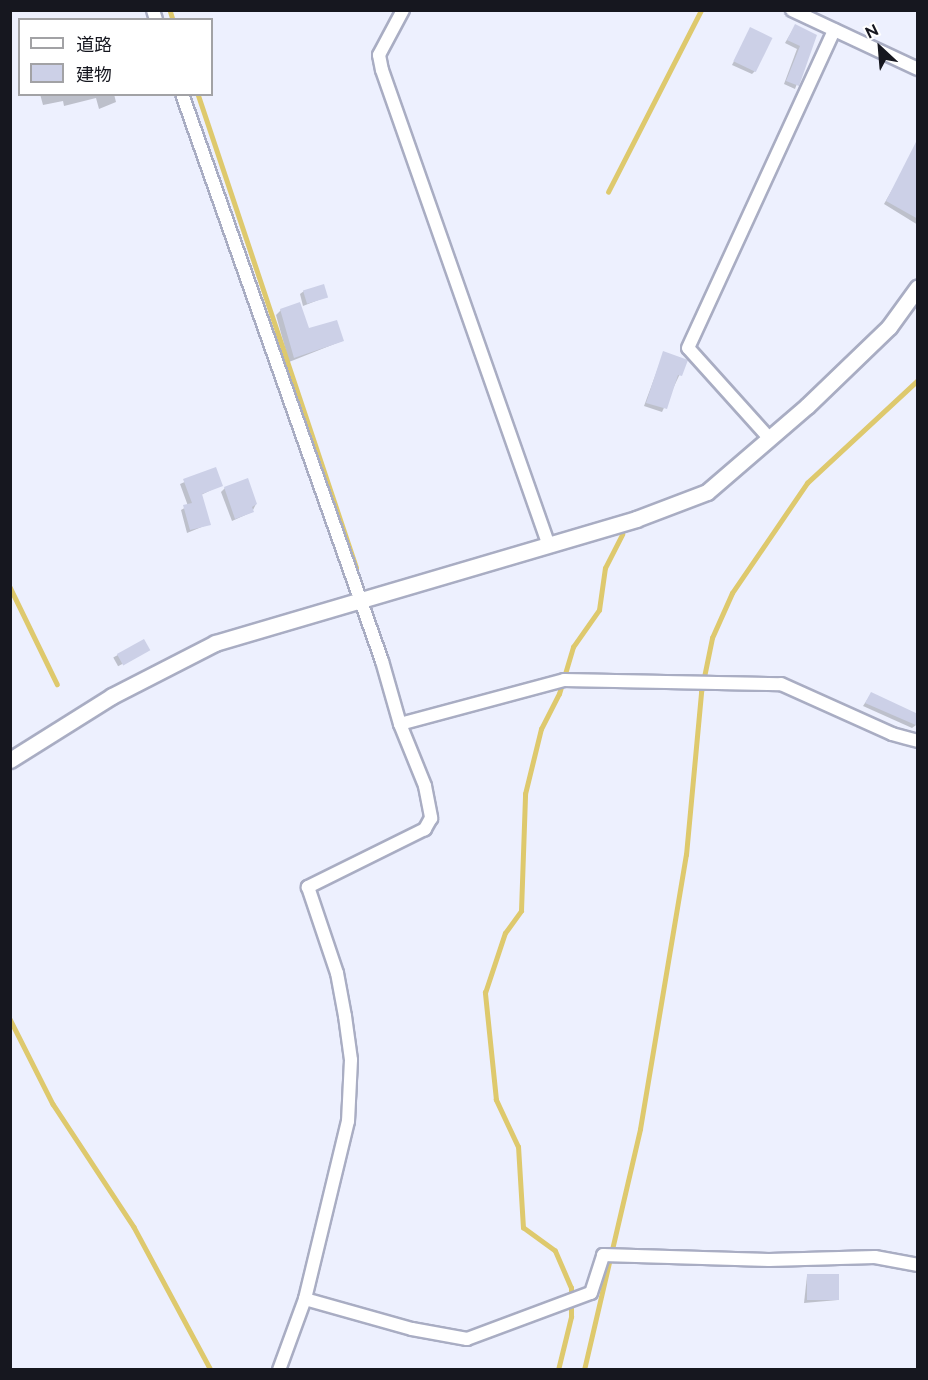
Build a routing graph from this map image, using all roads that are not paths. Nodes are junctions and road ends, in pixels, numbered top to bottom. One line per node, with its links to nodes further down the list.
1 (403, 10): 8 (street)
2 (792, 10): 3 (street)
3 (834, 30): 4 (street); 7 (street)
4 (918, 69)
5 (183, 96): 9 (street)
6 (918, 287): 7 (street)
7 (770, 439): 8 (street)
8 (548, 543): 9 (street)
9 (359, 600): 10 (street); 12 (street)
10 (400, 724): 11 (street); 14 (street)
11 (918, 741)
12 (10, 760)
13 (918, 1265): 14 (street)
14 (305, 1299): 15 (street)
15 (279, 1370)

